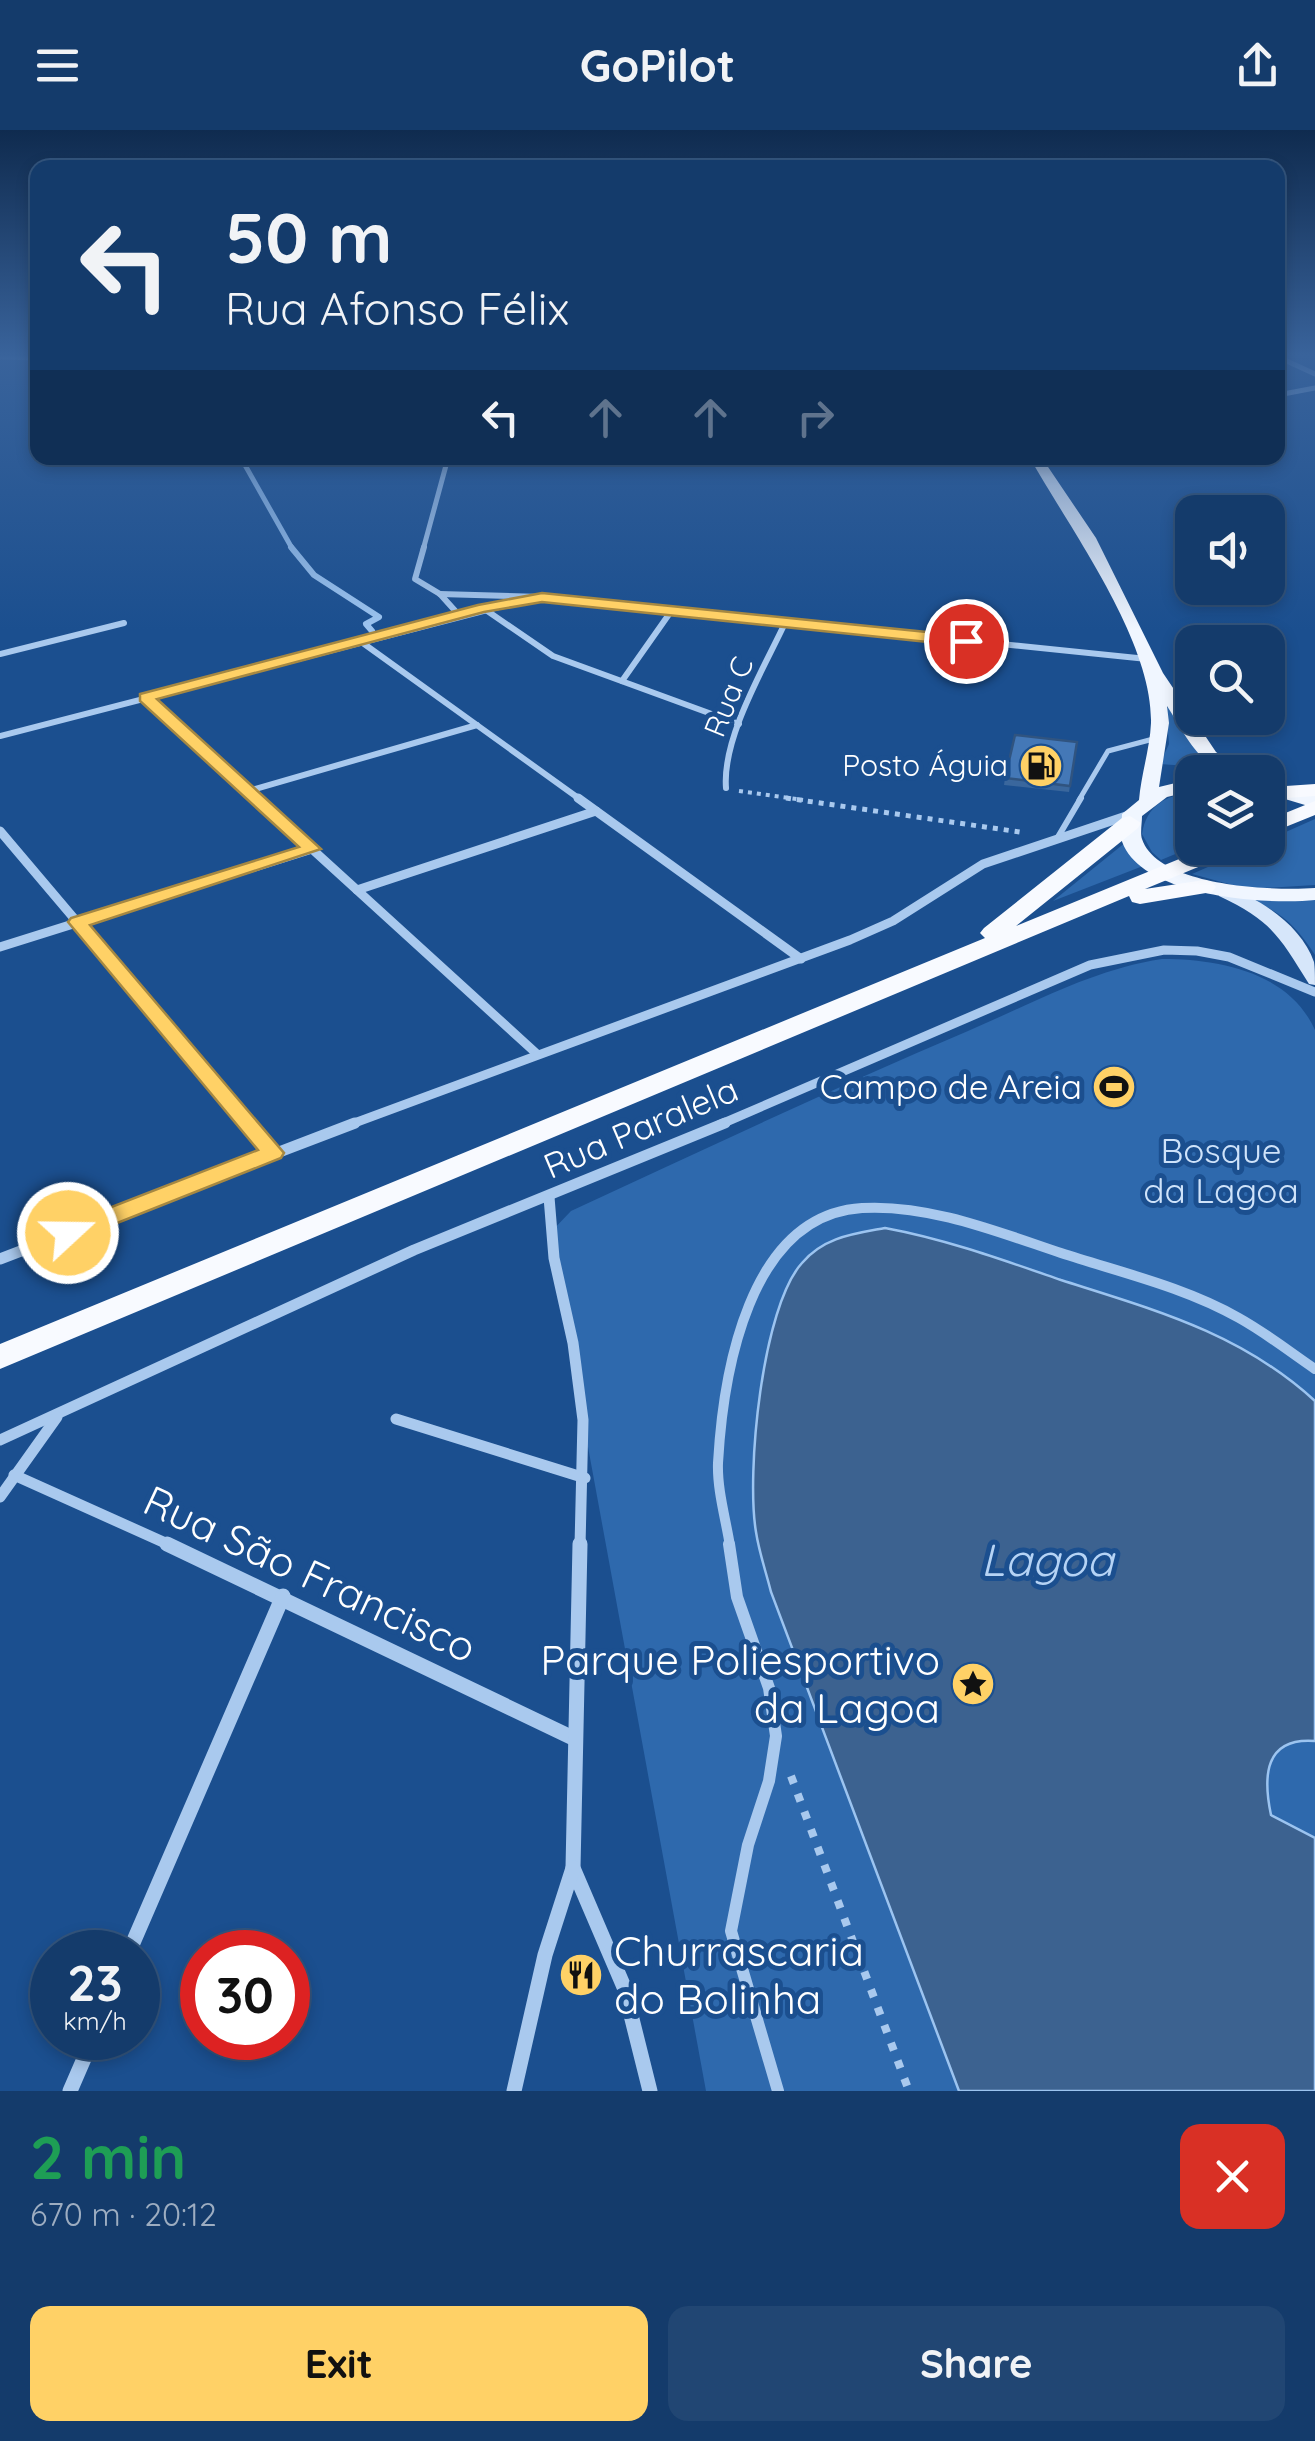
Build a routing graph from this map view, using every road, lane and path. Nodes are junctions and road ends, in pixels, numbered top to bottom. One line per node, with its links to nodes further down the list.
1 (446, 465): 3 (street)
2 (1041, 465): 12 (main road)
3 (440, 594): 4 (street); 7 (street)
4 (542, 598): 5 (street); 6 (street)
5 (483, 608): 7 (street); 13 (street)
6 (672, 610): 9 (street); 13 (street)
7 (458, 614): 10 (street)
8 (124, 623): 11 (street)
9 (785, 624): 12 (street); 15 (street, Rua C)
10 (360, 641): 14 (street); 16 (street)
11 (0, 654)
12 (1150, 666): 17 (main road); 19 (main road)
13 (622, 681): 15 (street)
14 (145, 697): 18 (street); 21 (street)
15 (739, 724): 20 (street, Rua C)
16 (476, 725): 21 (street); 28 (street)
17 (1158, 730): 26 (main road); 32 (lane)
18 (0, 736)
19 (1209, 755)
20 (726, 788): 32 (path)
21 (248, 790): 33 (street)
22 (1175, 790): 26 (main road)
23 (1285, 790): 24 (highway)
24 (1315, 790)
25 (1285, 793): 27 (main road)
26 (1148, 799): 29 (main road)
27 (1315, 804): 30 (highway)
28 (596, 811): 37 (street); 41 (street)
29 (1131, 819): 32 (street); 35 (main road); 42 (highway)
30 (1285, 819)
31 (0, 832): 39 (street)
32 (1058, 837): 41 (street)
33 (312, 849): 37 (street); 39 (street)
34 (1184, 865): 35 (highway)
35 (1168, 872): 36 (main road); 42 (highway)
36 (1214, 889): 38 (main road); 42 (highway); 43 (main road)
37 (357, 890): 45 (street)
38 (1315, 894)
39 (78, 922): 40 (street); 46 (street)
40 (0, 947)
41 (801, 959): 45 (street)
42 (941, 968): 49 (highway)
43 (1315, 980)
44 (1315, 992): 47 (street, Rua Paralela)
45 (537, 1054): 46 (street)
46 (273, 1153): 48 (street)
47 (548, 1197): 51 (street, Rua Paralela); 55 (street)
48 (0, 1260)
49 (0, 1357)
50 (1315, 1369): 58 (street)
51 (57, 1417): 53 (street, Rua Paralela); 54 (street)
52 (396, 1419): 55 (street)
53 (0, 1440)
54 (14, 1476): 56 (street); 57 (street, Rua São Francisco)
55 (585, 1478): 59 (street)
56 (0, 1497)
57 (283, 1596): 59 (street, Rua São Francisco); 61 (street)
58 (776, 1736): 66 (street); 67 (path)
59 (575, 1739): 60 (street)
60 (573, 1868): 64 (street); 65 (street)
61 (139, 1930)
62 (83, 2060): 63 (street)
63 (70, 2091)
64 (514, 2091)
65 (650, 2091)
66 (778, 2091)
67 (908, 2091)

